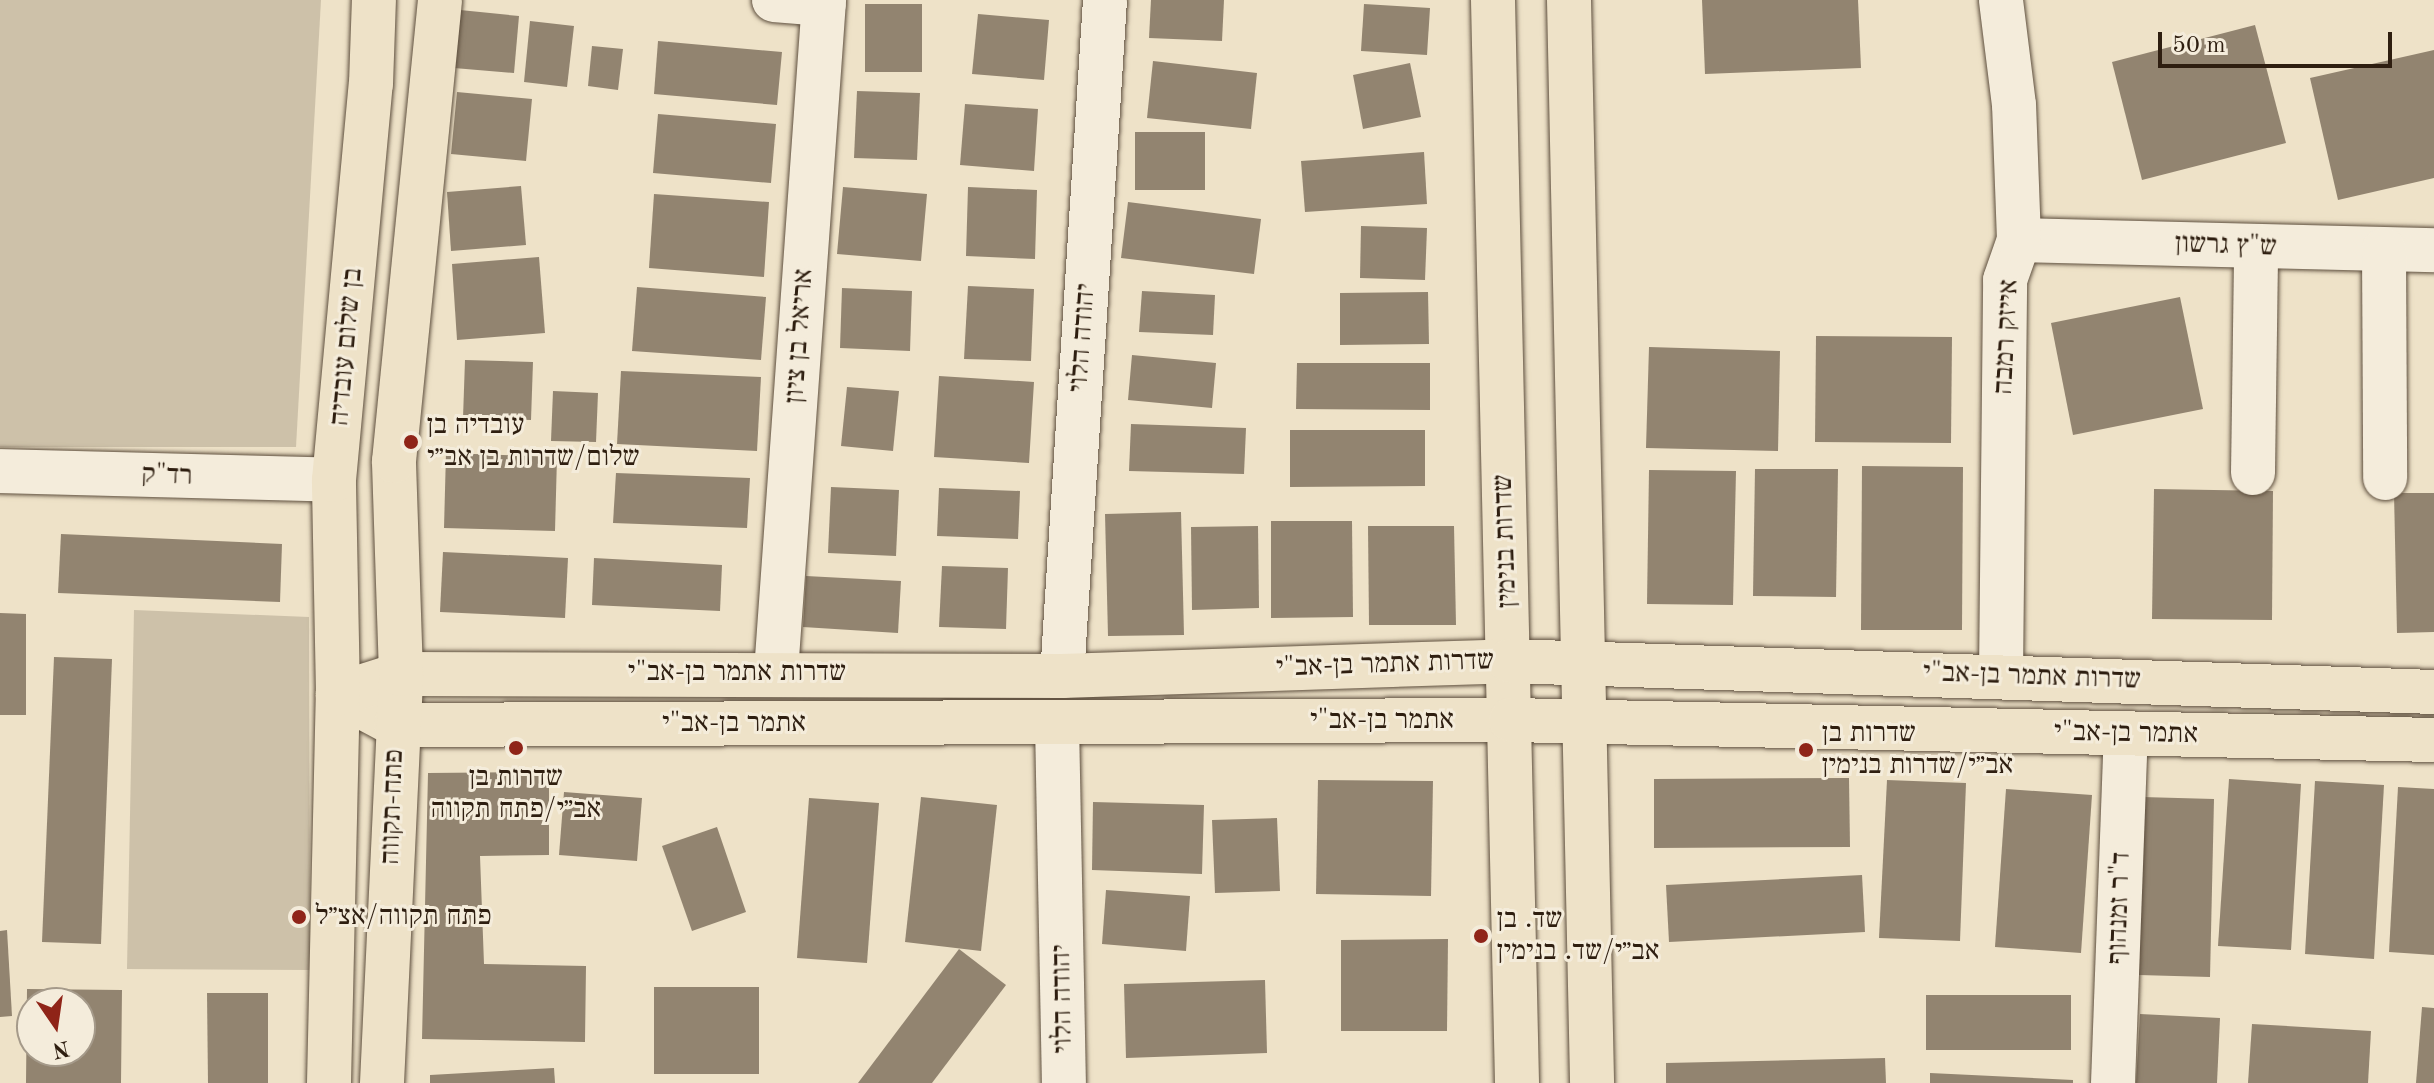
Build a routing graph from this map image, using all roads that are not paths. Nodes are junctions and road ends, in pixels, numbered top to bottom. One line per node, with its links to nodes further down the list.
1 (374, 0): 16 (main road, בן שלום עובדיה)
2 (440, 0): 20 (main road, בן שלום עובדיה)
3 (774, 0): 8 (street)
4 (1105, 0): 22 (street, יהודה הלוי)
5 (1493, 0): 17 (main road, שדרות בנימין)
6 (1569, 0): 18 (main road)
7 (2001, 0): 9 (street, אייזק רמבה)
8 (824, 2): 19 (street, אריאל בן ציון)
9 (2019, 240): 10 (street, ש"ץ גרשון); 21 (street, אייזק רמבה)
10 (2256, 247): 11 (street, ש"ץ גרשון); 14 (street)
11 (2384, 250): 12 (street, ש"ץ גרשון); 15 (street)
12 (2434, 250)
13 (0, 471): 16 (street, רד"ק)
14 (2253, 473)
15 (2385, 478)
16 (334, 480): 24 (main road, בן שלום עובדיה)
17 (1510, 661): 18 (main road, שדרות אתמר בן-אב"י); 22 (main road, שדרות אתמר בן-אב"י); 25 (main road, שדרות בנימין)
18 (1585, 663): 21 (main road, שדרות אתמר בן-אב"י); 26 (main road)
19 (776, 672): 20 (main road, שדרות אתמר בן-אב"י); 22 (main road, שדרות אתמר בן-אב"י)
20 (401, 674): 24 (main road, שדרות אתמר בן-אב"י); 28 (main road, פתח-תקווה)
21 (2001, 675): 23 (main road, שדרות אתמר בן-אב"י)
22 (1062, 676)
23 (2434, 692)
24 (338, 694): 28 (main road, אתמר בן-אב"י); 31 (main road, פתח-תקווה)
25 (1511, 720): 26 (main road, אתמר בן-אב"י); 27 (main road, אתמר בן-אב"י); 34 (main road, שדרות בנימין)
26 (1585, 722): 29 (main road, אתמר בן-אב"י); 35 (main road)
27 (1057, 723): 28 (main road, אתמר בן-אב"י); 33 (street, יהודה הלוי)
28 (396, 725): 32 (main road, פתח-תקווה)
29 (2126, 734): 30 (main road, אתמר בן-אב"י); 36 (street, ד"ר זמנהוף)
30 (2434, 740)
31 (329, 1083)
32 (382, 1083)
33 (1064, 1083)
34 (1517, 1083)
35 (1592, 1083)
36 (2113, 1083)

